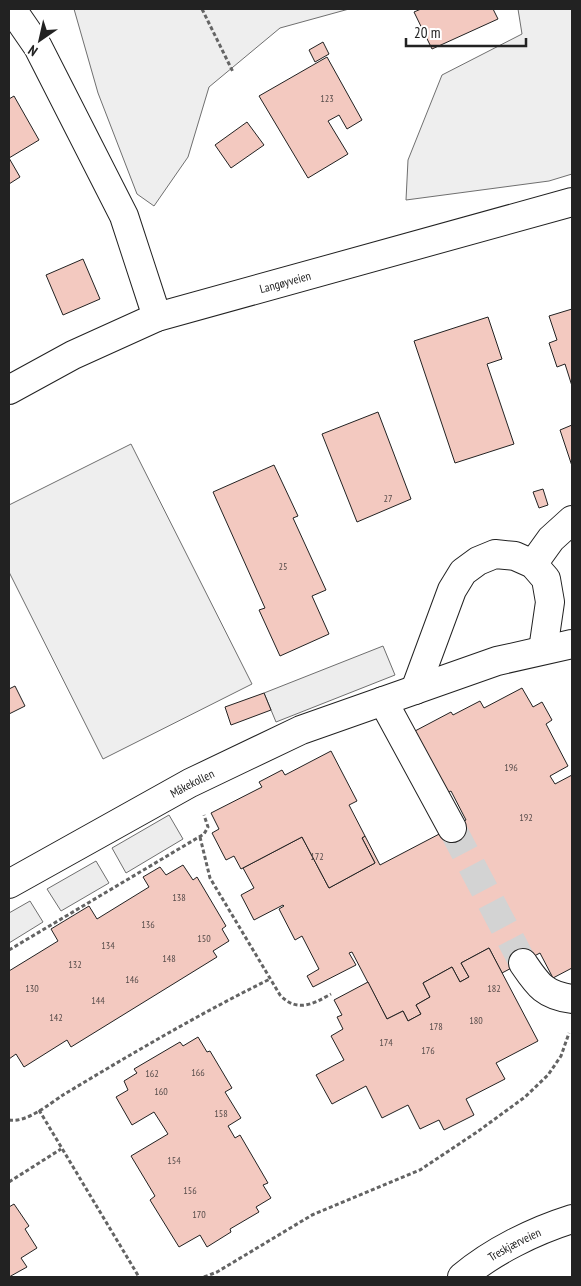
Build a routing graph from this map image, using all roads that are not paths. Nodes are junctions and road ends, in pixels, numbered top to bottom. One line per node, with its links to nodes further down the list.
1 (9, 11): 3 (street)
2 (572, 202): 3 (street, Langøyveien)
3 (157, 316): 4 (street, Langøyveien)
4 (9, 390)
5 (572, 520): 6 (street)
6 (533, 564): 8 (street); 9 (street)
7 (572, 644): 8 (street, Måkekollen)
8 (543, 650): 9 (street, Måkekollen)
9 (415, 690): 10 (street, Måkekollen)
10 (383, 701): 11 (street); 12 (street, Måkekollen)
11 (452, 828)
12 (9, 884)
13 (523, 963): 14 (street)
14 (572, 1000)
15 (572, 1219): 16 (street, Treskjærveien)
16 (462, 1277)

